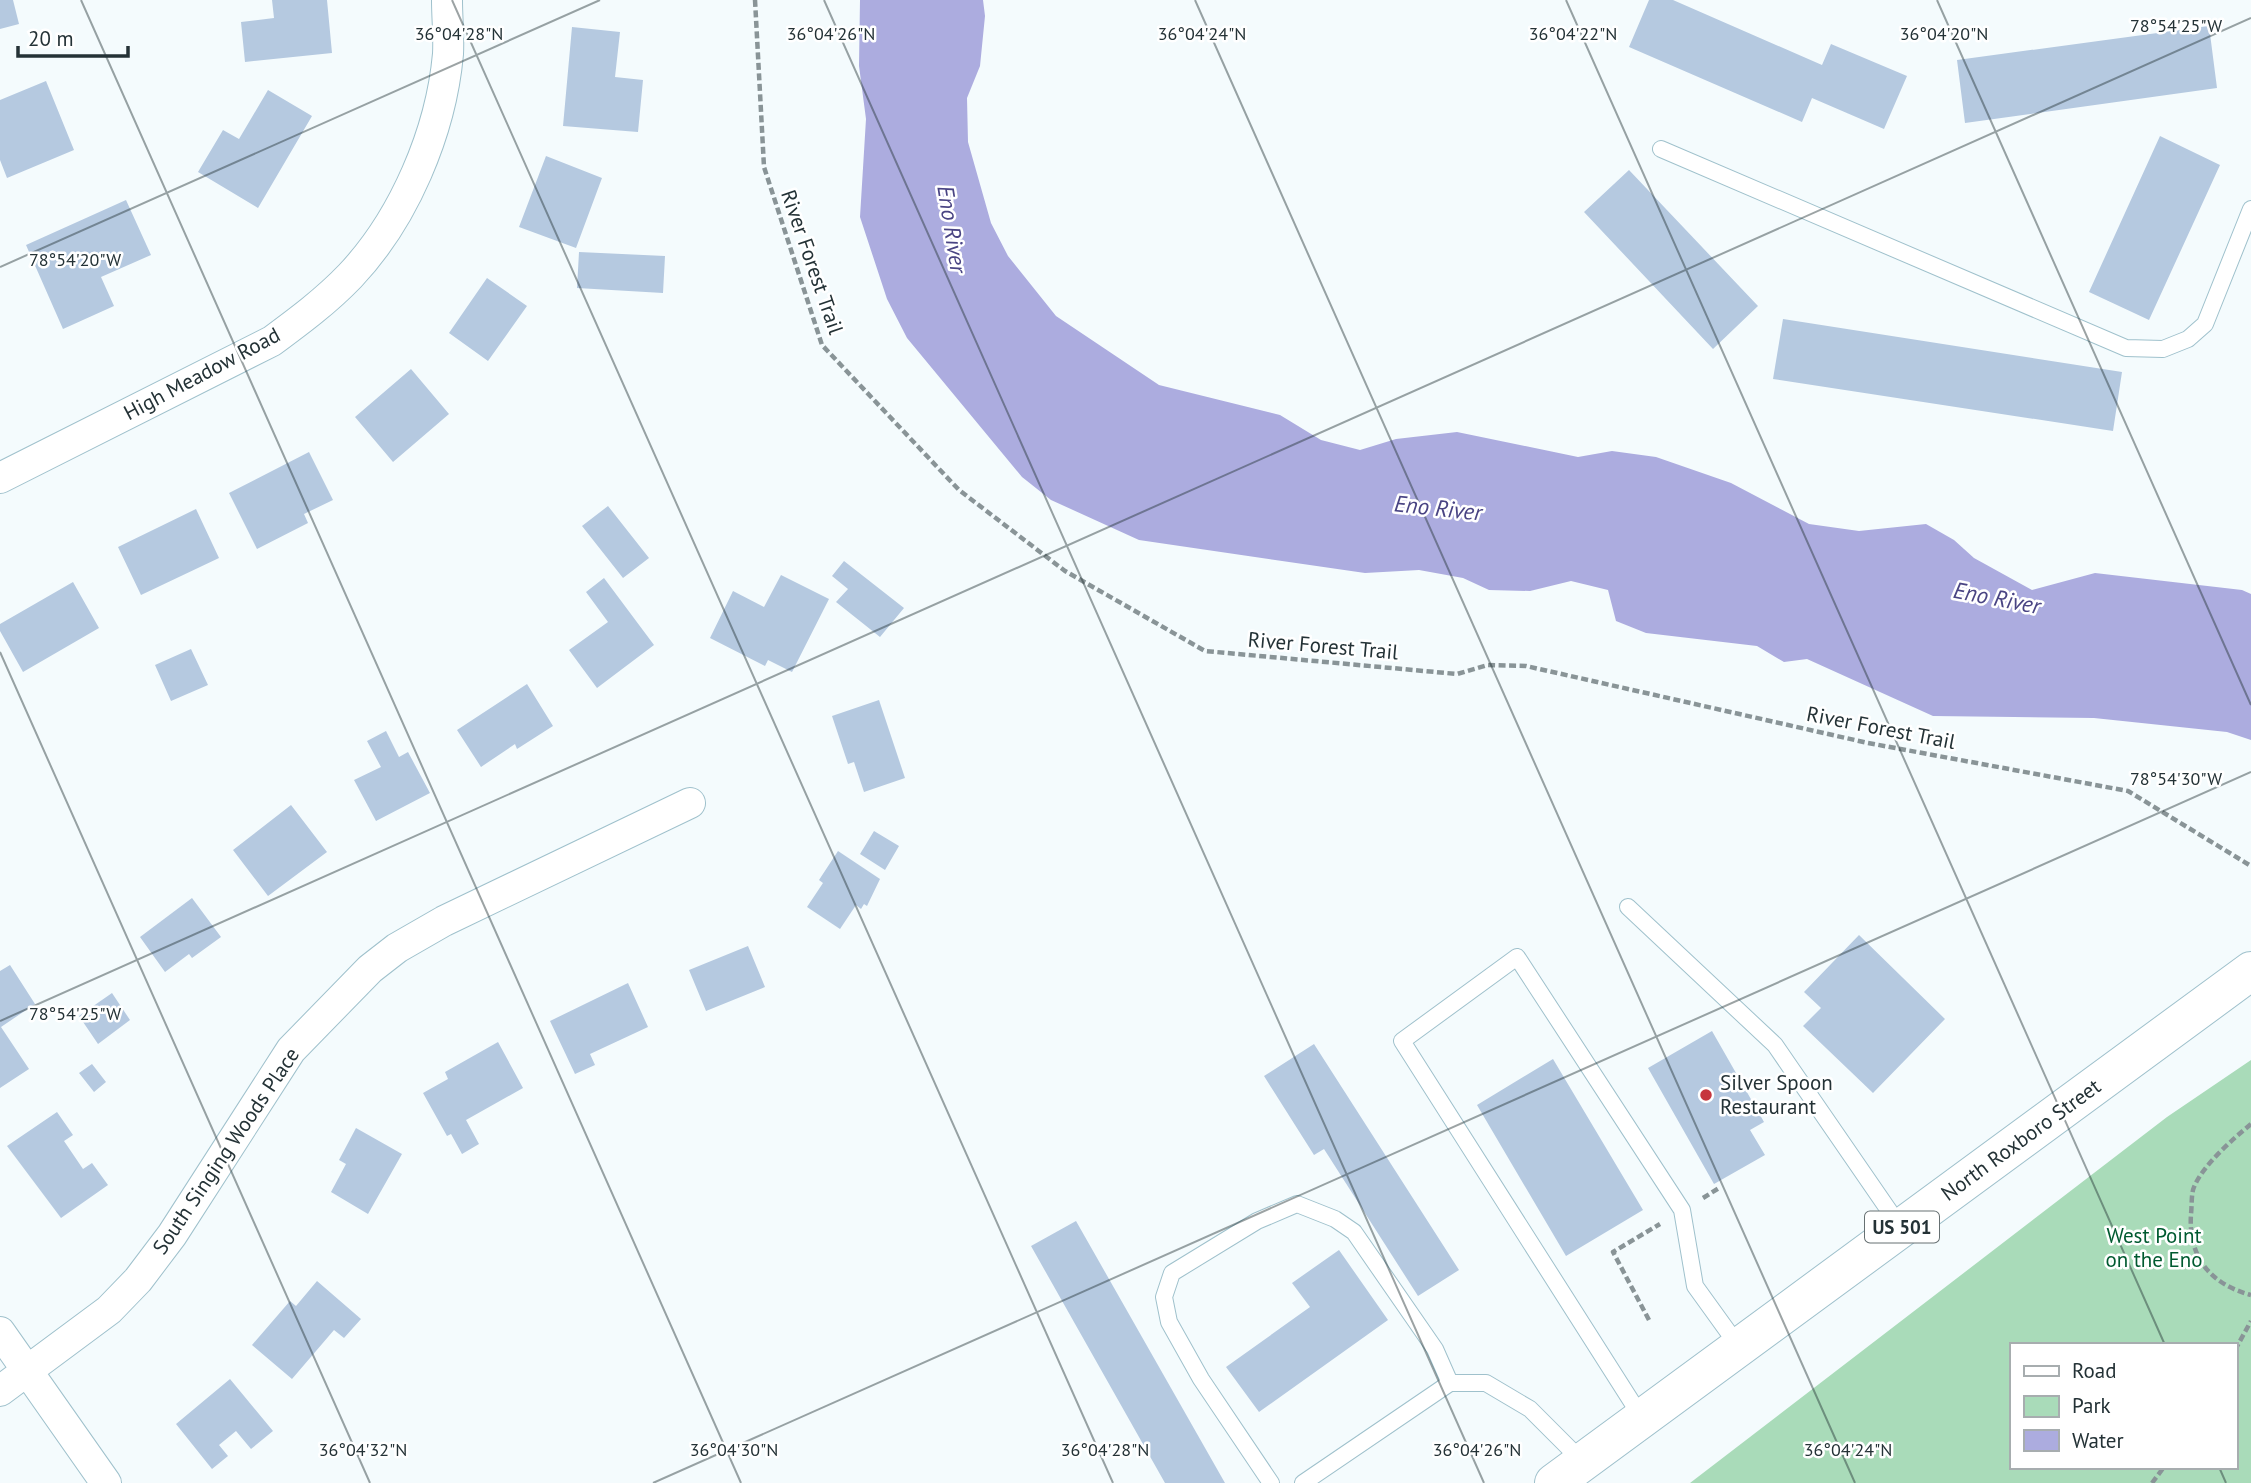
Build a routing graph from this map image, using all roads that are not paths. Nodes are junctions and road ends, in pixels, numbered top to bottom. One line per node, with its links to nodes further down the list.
1 (447, 0): 4 (street, High Meadow Road)
2 (1661, 149): 3 (lane)
3 (2251, 209)
4 (1, 474)
5 (690, 803): 11 (street, South Singing Woods Place)
6 (1628, 907): 8 (lane)
7 (2251, 971): 8 (highway, North Roxboro Street / US 501)
8 (1901, 1228): 10 (highway, North Roxboro Street / US 501)
9 (0, 1332): 11 (street)
10 (1739, 1347): 14 (highway, North Roxboro Street / US 501); 14 (lane)
11 (28, 1371): 13 (street, South Singing Woods Place); 16 (street)
12 (1450, 1383): 15 (lane); 17 (lane); 18 (lane)
13 (0, 1391)
14 (1642, 1418): 15 (highway, North Roxboro Street / US 501)
15 (1569, 1472)
16 (106, 1483)
17 (1271, 1483)
18 (1303, 1483)

